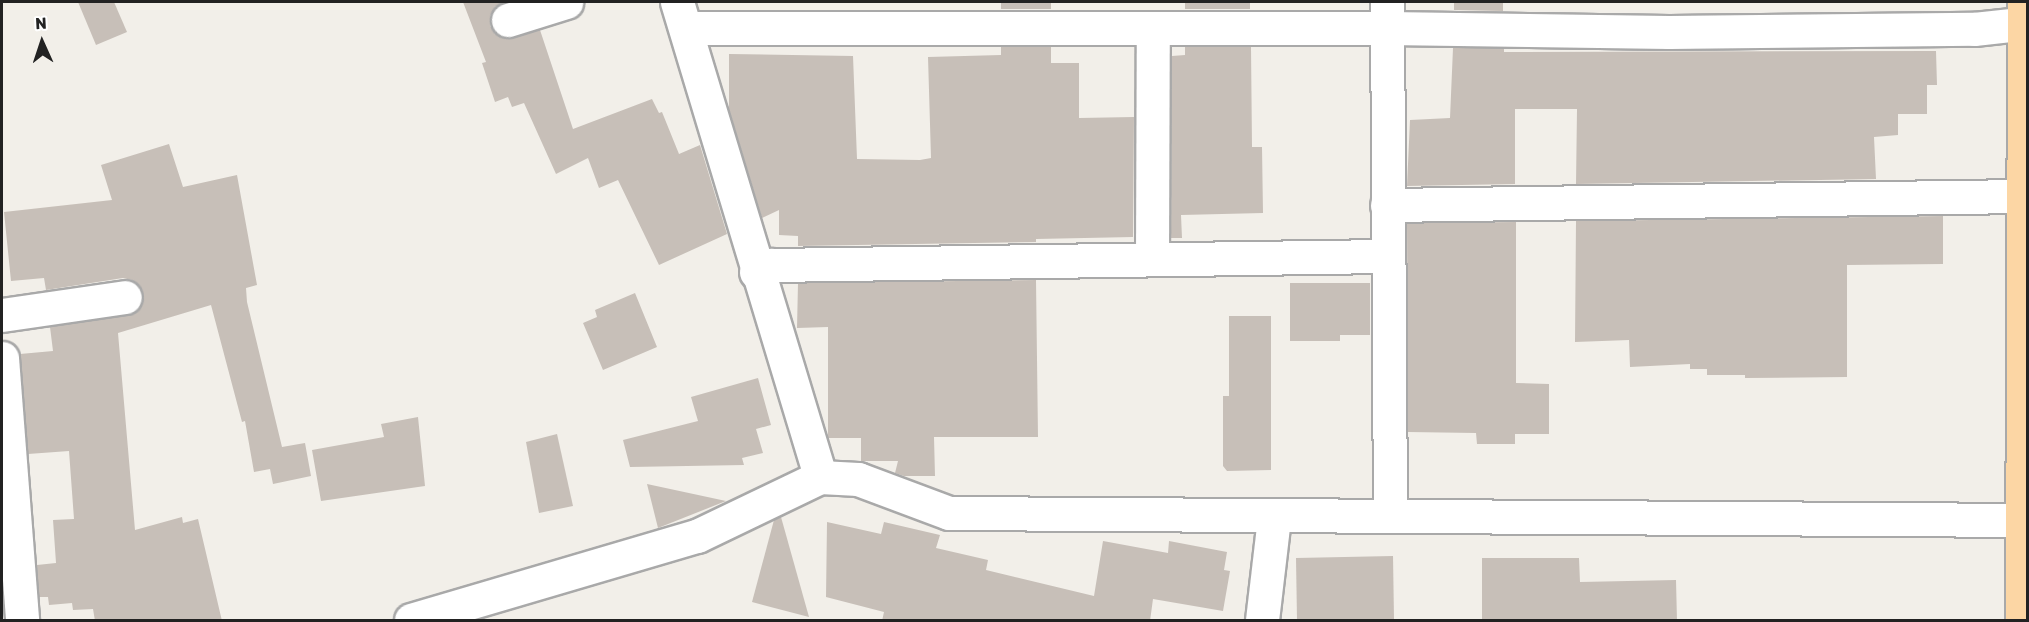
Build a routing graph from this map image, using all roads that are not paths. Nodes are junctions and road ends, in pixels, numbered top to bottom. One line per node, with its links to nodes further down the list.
1 (566, 2): 5 (street)
2 (681, 15): 6 (street); 11 (street)
3 (1387, 15): 4 (street); 6 (street); 8 (street)
4 (2025, 16): 7 (main road)
5 (508, 20)
6 (1153, 28): 10 (street)
7 (2024, 196): 8 (street); 18 (main road)
8 (1387, 205): 9 (street)
9 (1388, 256): 10 (street); 16 (street)
10 (1152, 259): 11 (street)
11 (756, 272): 15 (street)
12 (124, 297): 13 (street)
13 (2, 315)
14 (2, 358): 19 (street)
15 (820, 477): 17 (street); 20 (street)
16 (1390, 516): 17 (street); 18 (street)
17 (1274, 518): 21 (street)
18 (2024, 520): 22 (main road)
19 (22, 621)
20 (411, 621)
21 (1262, 621)
22 (2022, 621)

